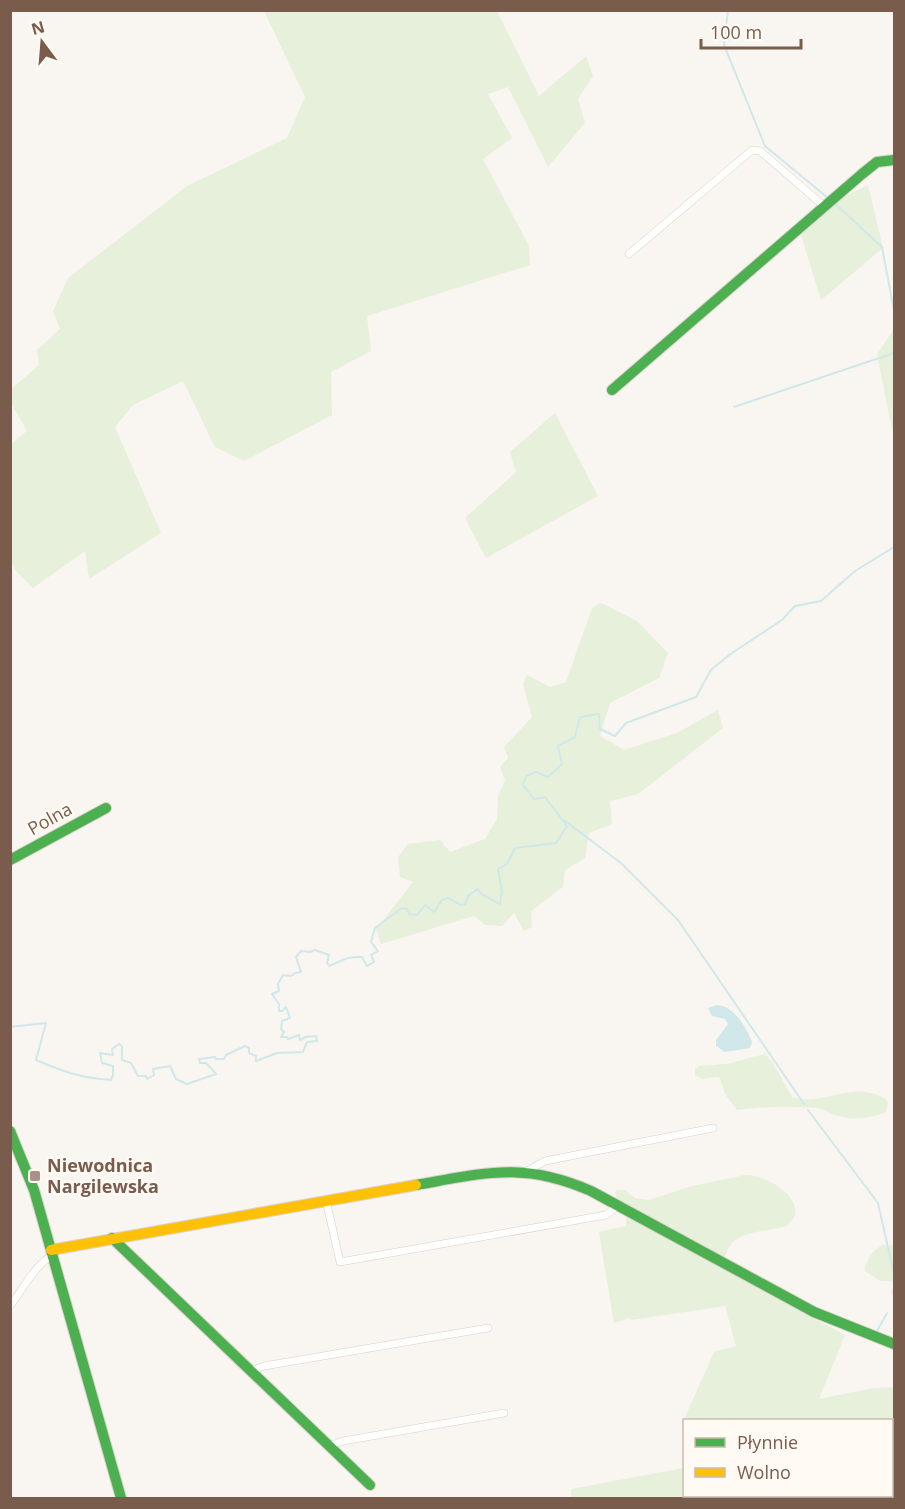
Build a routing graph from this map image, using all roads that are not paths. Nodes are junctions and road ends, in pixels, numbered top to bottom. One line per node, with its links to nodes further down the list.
1 (894, 160): 2 (street)
2 (825, 207): 3 (street); 4 (street)
3 (629, 254)
4 (612, 390)
5 (106, 808): 6 (street, Polna)
6 (10, 860)
7 (713, 1128): 10 (street)
8 (10, 1131): 9 (street)
9 (14, 1148): 14 (street)
10 (527, 1171): 11 (street); 12 (street)
11 (326, 1200): 12 (street); 13 (street)
12 (617, 1206): 17 (street)
13 (112, 1238): 14 (street); 18 (street)
14 (52, 1253): 15 (street); 22 (street)
15 (10, 1306)
16 (488, 1328): 18 (street)
17 (894, 1344)
18 (251, 1371): 20 (street)
19 (504, 1413): 20 (street)
20 (329, 1446): 21 (street)
21 (370, 1485)
22 (121, 1498)

